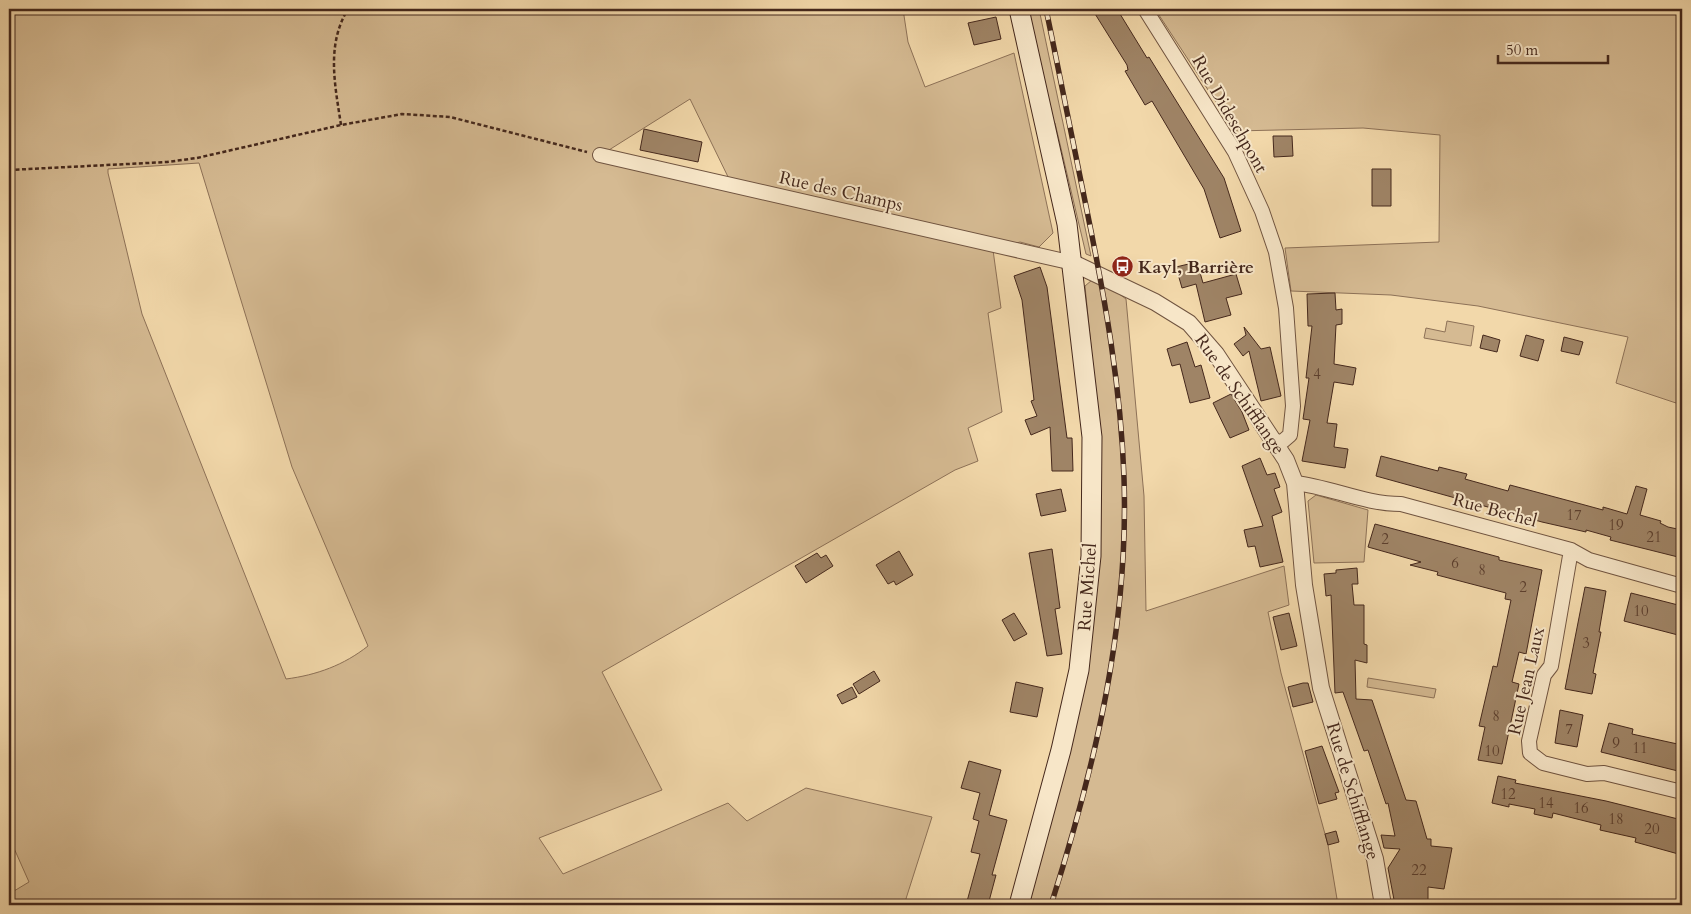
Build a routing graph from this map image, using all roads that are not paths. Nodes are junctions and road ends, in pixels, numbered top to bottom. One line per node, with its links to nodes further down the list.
1 (1019, 9): 4 (main road)
2 (1145, 9): 5 (street, Rue Dideschpont)
3 (600, 156): 4 (street, Rue des Champs)
4 (1073, 263): 5 (street, Rue de Schifflange); 10 (main road, Rue Michel)
5 (1276, 442): 6 (street, Rue de Schifflange)
6 (1295, 483): 7 (street, Rue Bechel); 11 (street, Rue de Schifflange)
7 (1572, 550): 8 (street, Rue Bechel); 9 (street, Rue Jean Laux)
8 (1682, 586)
9 (1682, 792)
10 (1019, 905)
11 (1383, 905)

